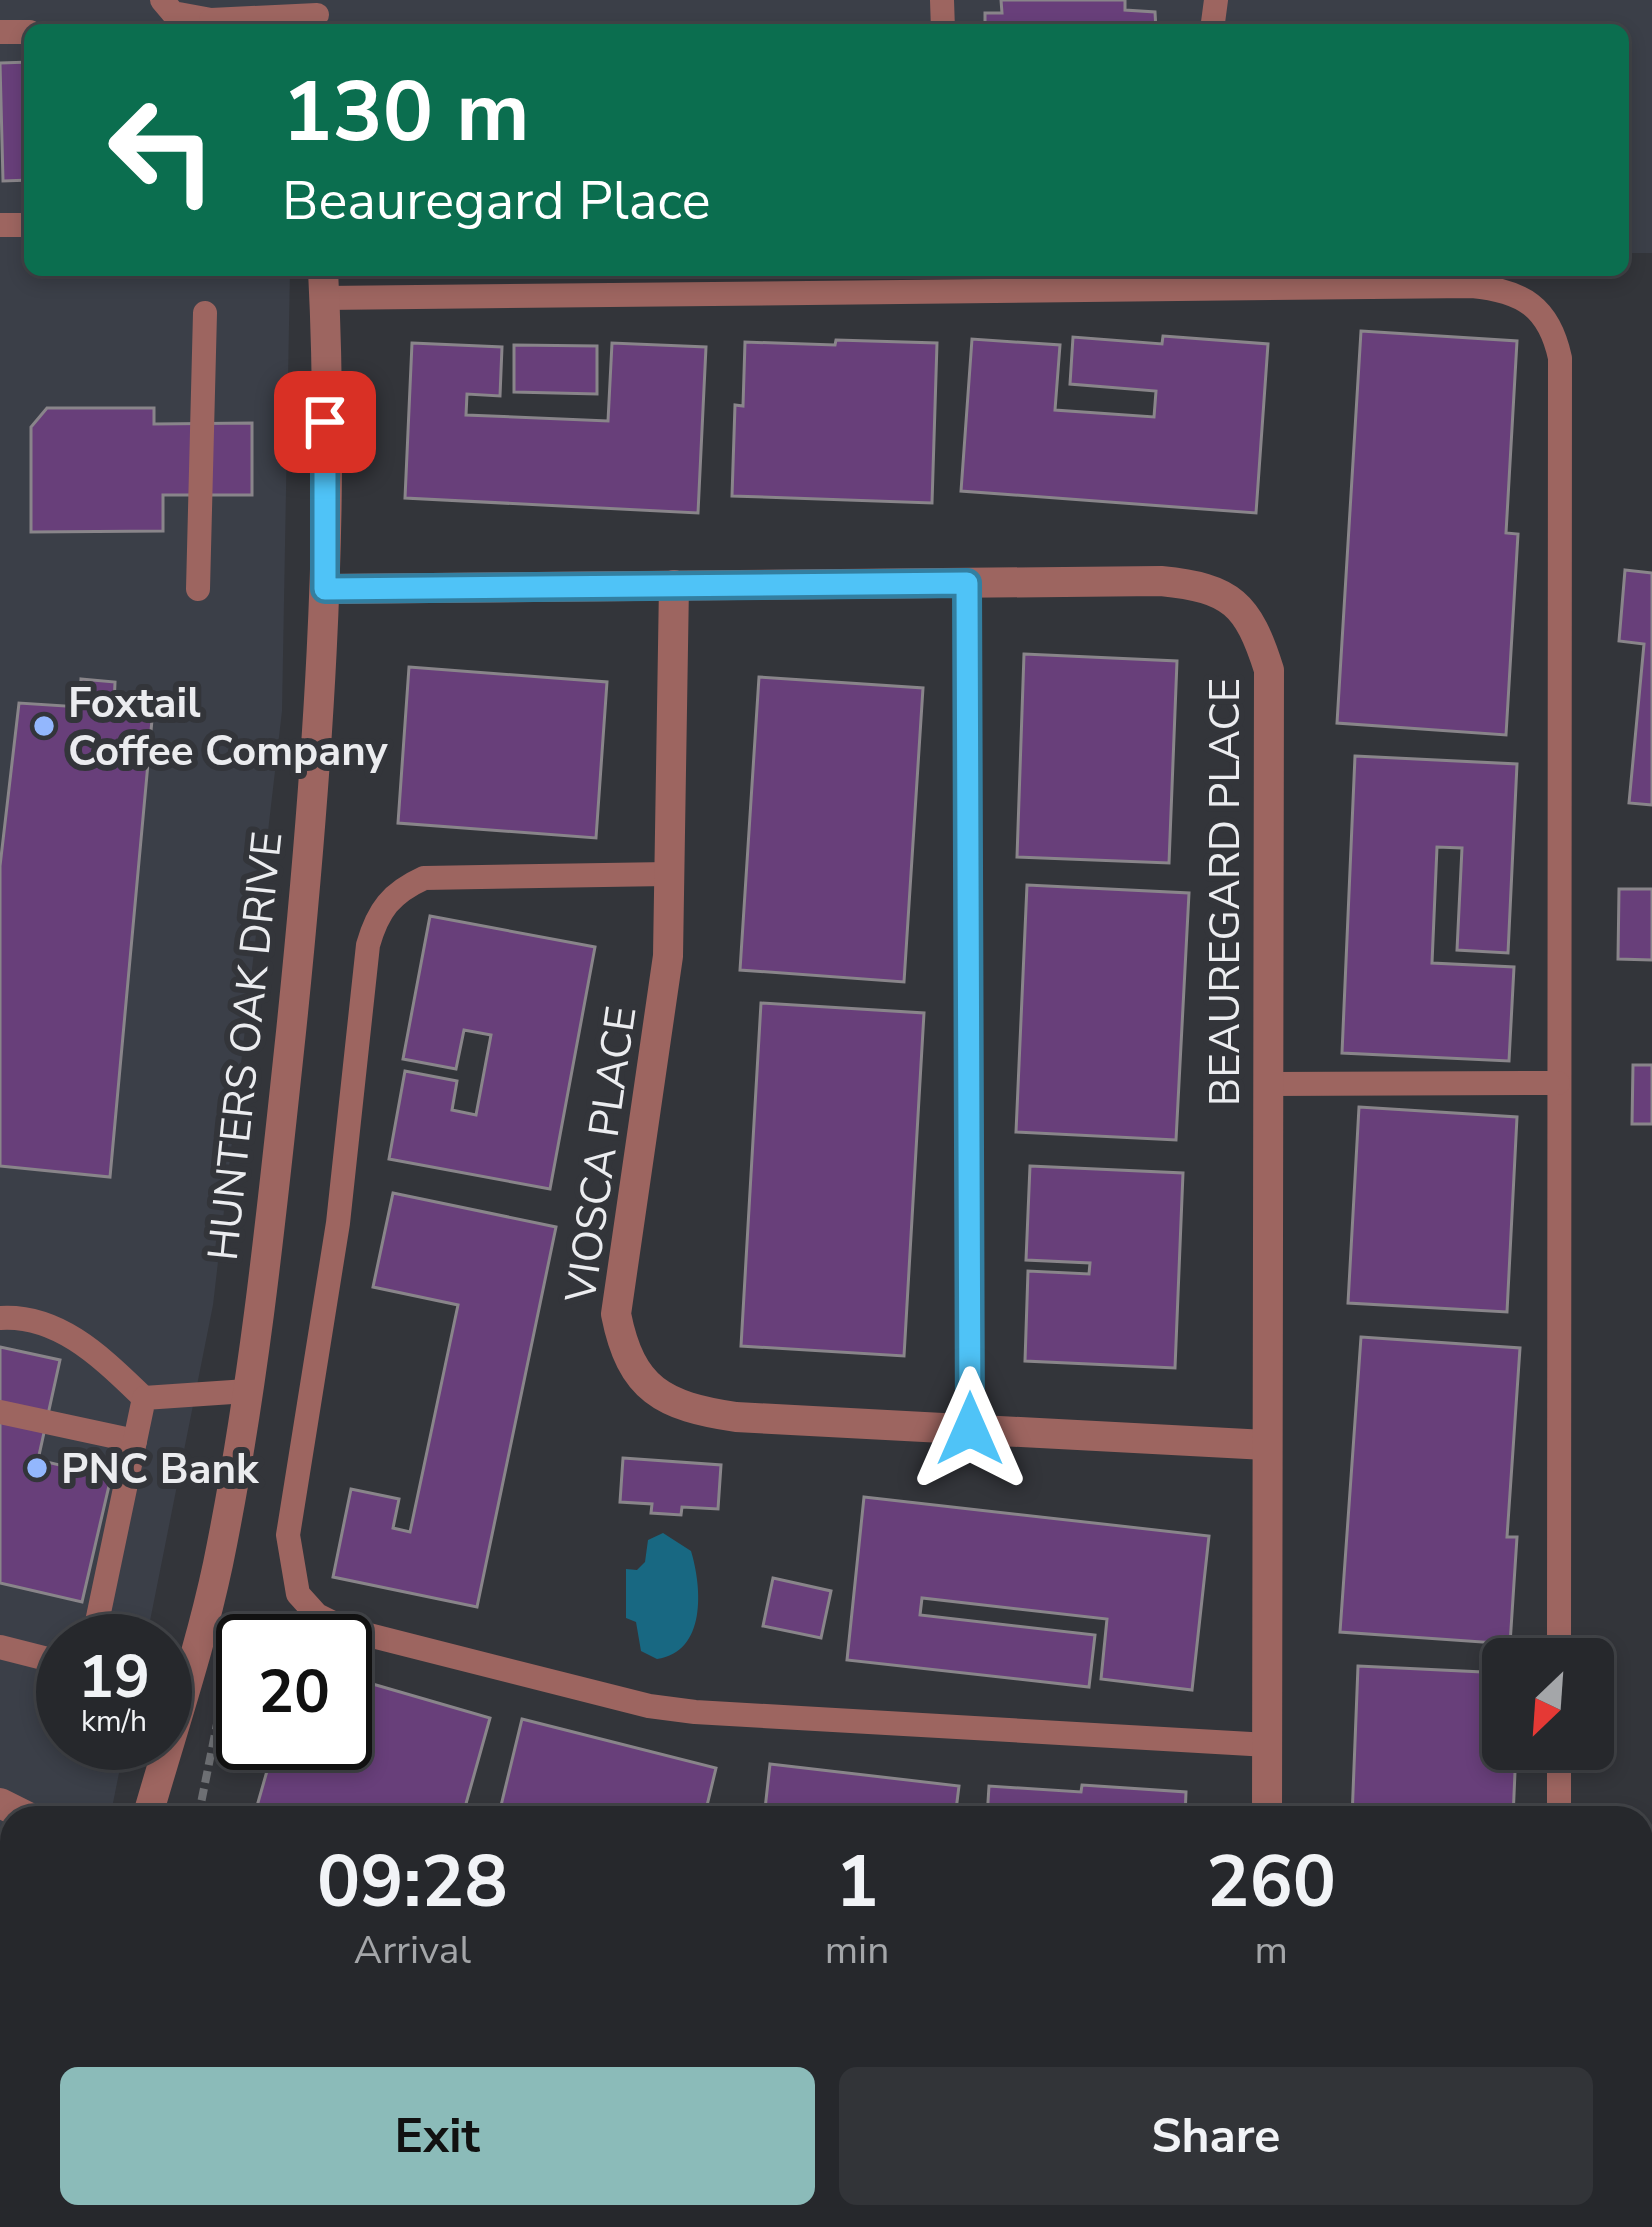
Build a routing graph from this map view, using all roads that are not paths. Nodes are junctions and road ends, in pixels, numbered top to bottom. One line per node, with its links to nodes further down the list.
1 (162, 0): 3 (lane)
2 (317, 15): 4 (lane)
3 (208, 24)
4 (222, 24)
5 (324, 284): 9 (street, HUNTERS OAK DRIVE); 12 (lane)
6 (205, 313): 10 (lane)
7 (967, 583): 8 (street, BEAUREGARD PLACE); 13 (street, BEAUREGARD PLACE); 18 (lane)
8 (674, 585): 9 (street, BEAUREGARD PLACE); 11 (street, VIOSCA PLACE)
9 (325, 589): 15 (street, HUNTERS OAK DRIVE)
10 (198, 590)
11 (668, 874): 18 (street, VIOSCA PLACE); 26 (lane)
12 (1558, 1083): 13 (lane); 22 (lane)
13 (1267, 1084): 20 (street, BEAUREGARD PLACE)
14 (0, 1318): 16 (lane)
15 (247, 1391): 16 (lane); 23 (street, HUNTERS OAK DRIVE)
16 (144, 1398): 19 (lane)
17 (0, 1412): 19 (lane)
18 (970, 1429): 20 (street, VIOSCA PLACE)
19 (135, 1441): 21 (lane)
20 (1266, 1445): 26 (street, BEAUREGARD PLACE)
21 (99, 1614)
22 (1559, 1638)
23 (192, 1639)
24 (0, 1646): 25 (lane)
25 (36, 1656)
26 (1268, 1745): 30 (street, BEAUREGARD PLACE)
27 (157, 1770): 29 (street, HUNTERS OAK DRIVE)
28 (1559, 1770): 31 (lane)
29 (150, 1806)
30 (1267, 1806)
31 (1559, 1806)

